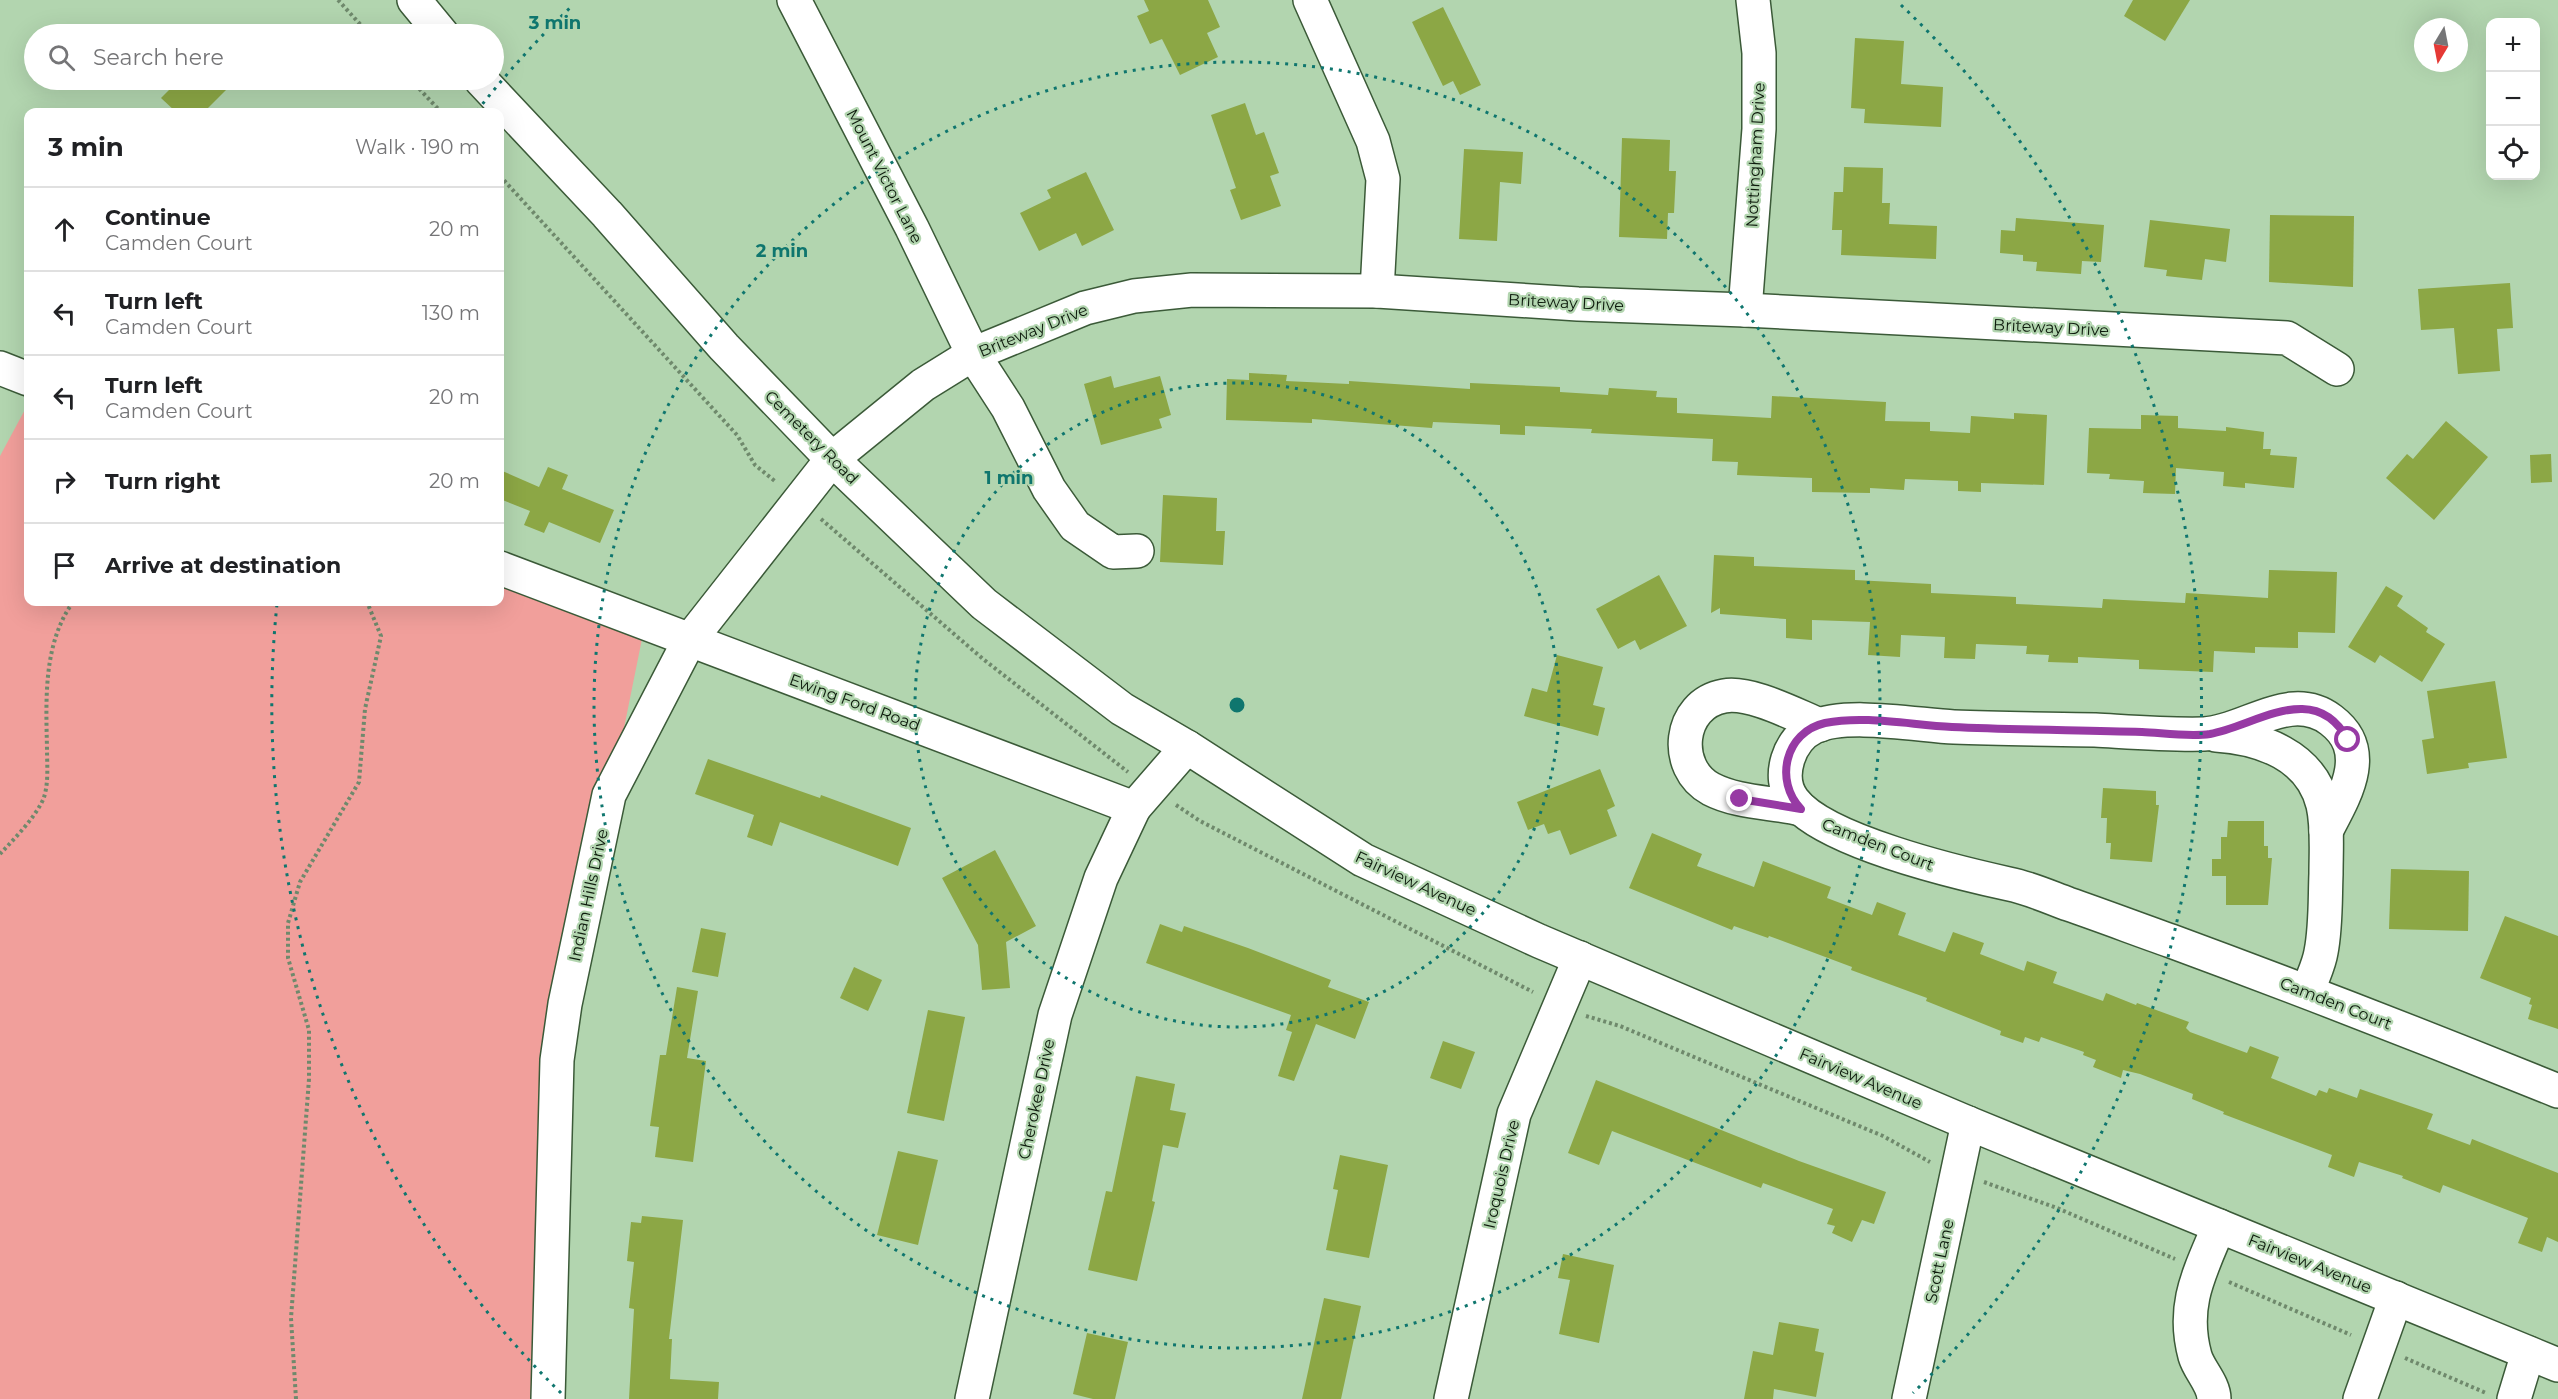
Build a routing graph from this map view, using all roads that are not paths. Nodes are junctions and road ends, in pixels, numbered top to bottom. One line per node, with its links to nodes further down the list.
1 (414, 0): 5 (street)
2 (794, 0): 9 (street, Mount Victor Lane)
3 (1310, 0): 7 (street)
4 (1753, 0): 8 (street, Nottingham Drive)
5 (434, 24)
6 (490, 90): 13 (street, Cemetery Road)
7 (1377, 291): 8 (street, Briteway Drive); 9 (street, Briteway Drive)
8 (1745, 310): 11 (street, Briteway Drive)
9 (973, 354): 13 (street, Briteway Drive); 14 (street, Mount Victor Lane)
10 (0, 368): 12 (street)
11 (2337, 369)
12 (24, 377)
13 (832, 459): 16 (street, Indian Hills Drive); 19 (street, Cemetery Road)
14 (1137, 551)
15 (504, 570): 16 (street, Ewing Ford Road)
16 (689, 641): 20 (street, Ewing Ford Road); 31 (street, Indian Hills Drive)
17 (1820, 725): 18 (street, Camden Court); 21 (street, Camden Court); 21 (street)
18 (2208, 734): 22 (street); 22 (street, Camden Court)
19 (1186, 747): 20 (street); 23 (street, Fairview Avenue)
20 (1134, 808): 32 (street, Cherokee Drive)
21 (1801, 809): 24 (street, Camden Court)
22 (2326, 831): 24 (street)
23 (1580, 958): 26 (street, Fairview Avenue); 33 (street, Iroquois Drive)
24 (2308, 991): 25 (street, Camden Court)
25 (2558, 1090)
26 (1968, 1123): 27 (street, Fairview Avenue); 34 (street, Scott Lane)
27 (2219, 1226): 28 (street, Fairview Avenue); 35 (street)
28 (2396, 1298): 29 (street, Fairview Avenue); 36 (street)
29 (2528, 1353): 30 (street, Fairview Avenue); 37 (street)
30 (2558, 1365)
31 (548, 1399)
32 (972, 1399)
33 (1451, 1399)
34 (1909, 1399)
35 (2214, 1399)
36 (2360, 1399)
37 (2514, 1399)

